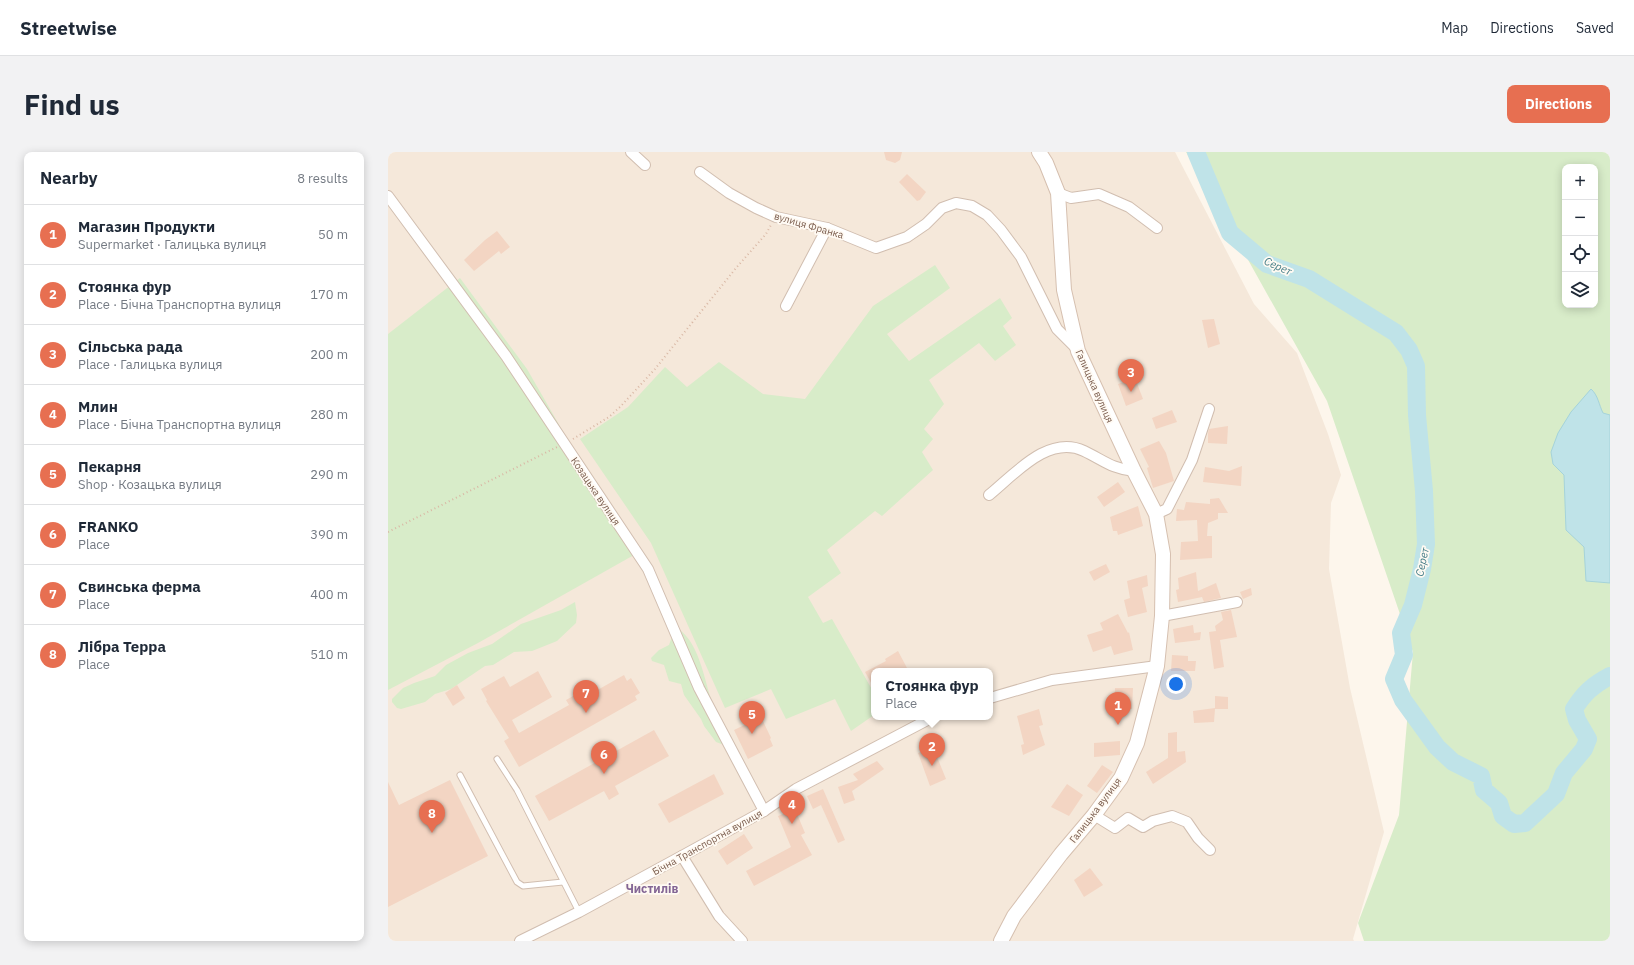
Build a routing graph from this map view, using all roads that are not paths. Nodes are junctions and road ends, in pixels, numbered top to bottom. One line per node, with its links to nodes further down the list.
1 (631, 152): 3 (street)
2 (1039, 152): 5 (main road, Галицька вулиця)
3 (645, 165)
4 (700, 172): 7 (street, вулиця Франка)
5 (1058, 193): 8 (street); 10 (main road, Галицька вулиця)
6 (388, 196): 22 (street, Козацька вулиця)
7 (827, 228): 9 (street); 10 (street, вулиця Франка)
8 (1157, 228)
9 (786, 306)
10 (1078, 351): 12 (main road, Галицька вулиця)
11 (1209, 409): 14 (street)
12 (1134, 471): 13 (street); 14 (main road, Галицька вулиця)
13 (989, 494)
14 (1156, 514): 16 (main road, Галицька вулиця)
15 (1237, 602): 16 (street)
16 (1162, 616): 17 (main road, Галицька вулиця)
17 (1157, 666): 18 (street); 23 (main road, Галицька вулиця)
18 (993, 697)
19 (927, 720): 22 (street, Бічна Транспортна вулиця)
20 (497, 759): 26 (lane)
21 (460, 775): 26 (lane)
22 (764, 811): 25 (street, Бічна Транспортна вулиця)
23 (1094, 815): 24 (street); 30 (main road, Галицька вулиця)
24 (1210, 850)
25 (682, 856): 27 (street, Бічна Транспортна вулиця); 29 (street)
26 (563, 882): 27 (lane)
27 (579, 912): 28 (street, Бічна Транспортна вулиця)
28 (520, 941)
29 (742, 941)
30 (1001, 941)

